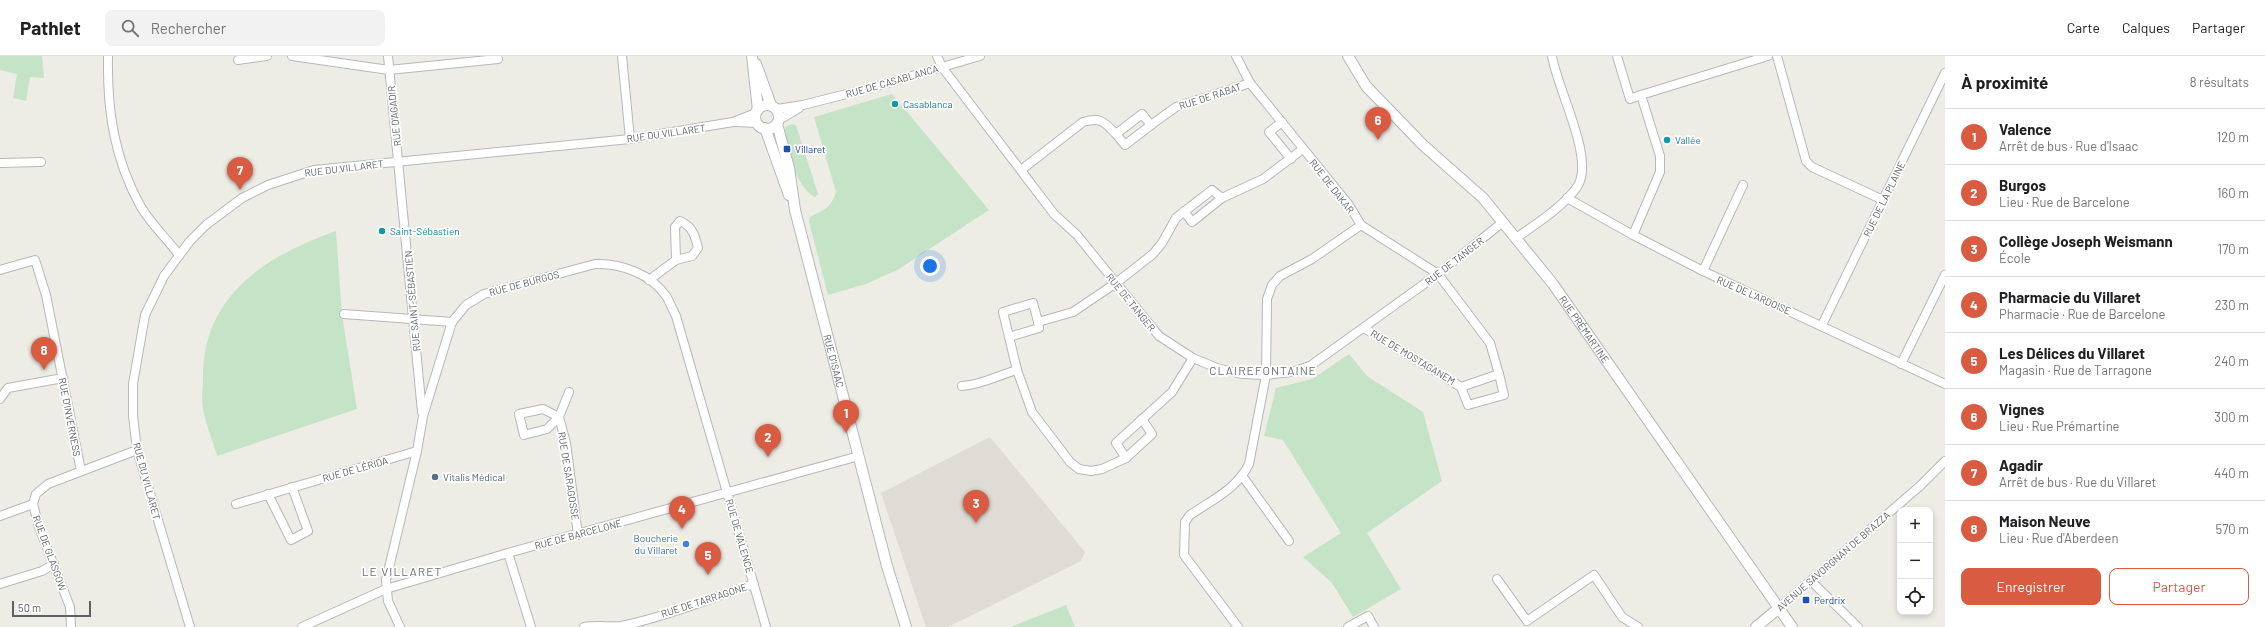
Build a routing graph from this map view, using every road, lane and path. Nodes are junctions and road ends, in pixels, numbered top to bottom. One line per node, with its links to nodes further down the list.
1 (108, 56): 46 (street)
2 (267, 56): 16 (street)
3 (292, 56): 18 (street)
4 (388, 56): 18 (street, RUE D'AGADIR)
5 (622, 56): 29 (street)
6 (753, 56): 23 (street, RUE D'ISAAC); 24 (street, RUE D'ISAAC)
7 (937, 56): 17 (street, RUE DE TANGER)
8 (980, 56): 17 (street, RUE DE CASABLANCA)
9 (1236, 56): 20 (street, RUE DE DAKAR)
10 (1348, 56): 42 (street, RUE PRÉMARTINE)
11 (1552, 56): 38 (street)
12 (1617, 56): 21 (street)
13 (1768, 56): 21 (street)
14 (1777, 56): 39 (street)
15 (498, 59): 18 (street)
16 (238, 60)
17 (942, 67): 22 (street, RUE DE CASABLANCA); 35 (street, RUE DE TANGER)
18 (389, 70): 33 (street, RUE D'AGADIR)
19 (1945, 73): 39 (street, RUE DE LA PLAINE)
20 (1250, 83): 26 (street, RUE DE DAKAR); 27 (street, RUE DE RABAT)
21 (1641, 95): 44 (street)
22 (803, 105): 23 (street, RUE DE CASABLANCA); 25 (street, RUE DE CASABLANCA)
23 (774, 107): 24 (street); 25 (street, RUE D'ISAAC)
24 (759, 118): 25 (street); 29 (street, RUE DU VILLARET); 40 (street, RUE D'ISAAC)
25 (778, 122): 40 (street, RUE D'ISAAC)
26 (1282, 122): 30 (street, RUE DE DAKAR); 31 (street)
27 (1151, 125): 28 (street); 28 (street, RUE DE RABAT)
28 (1116, 134): 35 (street, RUE DE RABAT)
29 (630, 138): 33 (street, RUE DU VILLARET)
30 (1303, 149): 31 (street, RUE DE DAKAR); 43 (street, RUE DE DAKAR)
31 (1291, 159): 37 (street, RUE DE DAKAR)
32 (41, 162): 34 (street)
33 (399, 162): 46 (street, RUE DU VILLARET); 55 (street, RUE SAINT-SÉBASTIEN)
34 (0, 163)
35 (1021, 170): 53 (street, RUE DE TANGER)
36 (1743, 185): 49 (street)
37 (1222, 198): 41 (street); 41 (street, RUE DE DAKAR)
38 (1567, 198): 44 (street, RUE DE L'ARDOISE); 45 (street)
39 (1883, 200): 58 (street, RUE DE LA PLAINE)
40 (795, 210): 77 (street, RUE D'ISAAC)
41 (1184, 211): 53 (street)
42 (1503, 222): 45 (street, RUE PRÉMARTINE); 50 (street, RUE DE TANGER)
43 (1361, 225): 50 (street, RUE DE MOSTAGANEM); 65 (street)
44 (1633, 235): 49 (street, RUE DE L'ARDOISE)
45 (1516, 238): 97 (street, RUE PRÉMARTINE)
46 (179, 255): 75 (street, RUE DU VILLARET)
47 (676, 260): 47 (street); 52 (street)
48 (0, 270): 66 (street, RUE D'INVERNESS)
49 (1703, 271): 58 (street, RUE DE L'ARDOISE)
50 (1438, 274): 59 (street, RUE DE TANGER); 64 (street, RUE DE MOSTAGANEM)
51 (1945, 275): 62 (street)
52 (649, 280): 56 (street, RUE DE BURGOS); 83 (street, RUE DE BURGOS)
53 (1116, 283): 57 (street); 61 (street, RUE DE TANGER)
54 (344, 314): 55 (street)
55 (413, 319): 56 (street); 72 (street, RUE SAINT-SÉBASTIEN)
56 (452, 322): 72 (street, RUE DE BURGOS)
57 (1038, 322): 60 (street); 60 (street)
58 (1822, 325): 62 (street, RUE DE L'ARDOISE)
59 (1364, 328): 65 (street, RUE DE TANGER); 69 (street, RUE DE MOSTAGANEM)
60 (1009, 337): 63 (street)
61 (1193, 358): 65 (street, RUE DE TANGER); 74 (street)
62 (1901, 364): 67 (street, RUE DE L'ARDOISE)
63 (1017, 370): 68 (street); 78 (street)
64 (1499, 374): 69 (street, RUE DE MOSTAGANEM); 69 (street, RUE DE MOSTAGANEM)
65 (1266, 375): 81 (street)
66 (63, 378): 71 (street); 80 (street, RUE D'INVERNESS)
67 (1945, 384)
68 (962, 386)
69 (1461, 386)
70 (569, 392): 73 (street, RUE DE SARAGOSSE)
71 (0, 399)
72 (423, 416): 76 (street, RUE DE BURGOS)
73 (559, 417): 73 (street, RUE DE SARAGOSSE); 88 (street, RUE DE SARAGOSSE)
74 (1142, 419): 78 (street); 78 (street)
75 (137, 450): 80 (street, RUE DE GLASGOW); 100 (street, RUE DU VILLARET)
76 (417, 451): 82 (street, RUE DE LÉRIDA); 96 (street, RUE DE BURGOS)
77 (859, 456): 83 (street, RUE DE BARCELONE); 106 (street, RUE D'ISAAC)
78 (1126, 458)
79 (1945, 461): 93 (street, AVENUE SAVORGNAN DE BRAZZA)
80 (81, 471): 85 (street, RUE DE GLASGOW)
81 (1243, 478): 89 (street); 107 (street)
82 (292, 487): 84 (street, RUE DE LÉRIDA); 84 (street)
83 (728, 491): 88 (street, RUE DE BARCELONE); 95 (street, RUE DE VALENCE)
84 (268, 494): 86 (street, RUE DE LÉRIDA)
85 (33, 504): 87 (street); 91 (street, RUE DE GLASGOW)
86 (236, 504)
87 (0, 516)
88 (578, 535): 90 (street, RUE DE BARCELONE)
89 (1289, 541)
90 (508, 553): 96 (street, RUE DE BARCELONE); 103 (street)
91 (54, 564): 94 (street); 99 (street, RUE DE GLASGOW)
92 (1497, 579): 110 (street)
93 (1811, 581): 97 (street, AVENUE SAVORGNAN DE BRAZZA); 113 (street)
94 (0, 584)
95 (754, 584): 98 (street, RUE DE TARRAGONE); 105 (street, RUE DE VALENCE)
96 (386, 589): 101 (street, RUE DE BARCELONE); 102 (street)
97 (1779, 608): 111 (street, AVENUE SAVORGNAN DE BRAZZA); 112 (street, RUE PRÉMARTINE)
98 (642, 624): 104 (street, RUE DE TARRAGONE)
99 (71, 627)
100 (190, 627)
101 (302, 627)
102 (400, 627)
103 (531, 627)
104 (584, 627)
105 (766, 627)
106 (906, 627)
107 (1238, 627)
108 (1348, 627): 109 (street)
109 (1374, 627)
110 (1638, 627)
111 (1756, 627)
112 (1792, 627)
113 (1858, 627)

